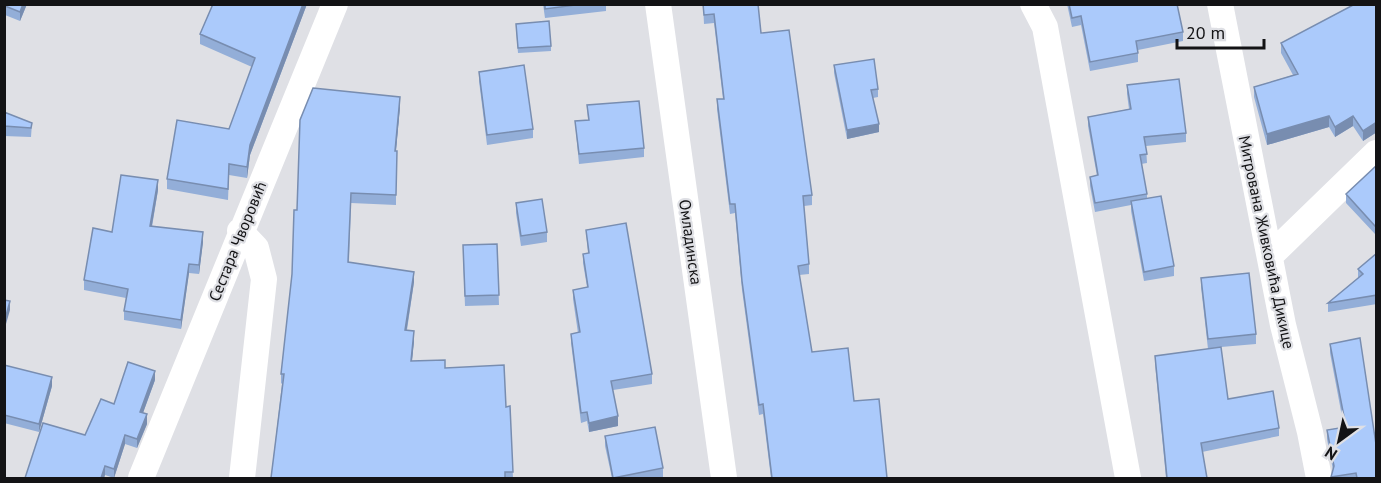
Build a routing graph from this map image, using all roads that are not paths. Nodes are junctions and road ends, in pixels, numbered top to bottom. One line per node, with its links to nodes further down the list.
1 (335, 4): 6 (street, Сестара Чворовић)
2 (658, 4): 10 (street, Омладинска)
3 (1033, 4): 11 (street)
4 (1220, 4): 7 (street, Митрована Живковића Дикице)
5 (1377, 153): 7 (street)
6 (240, 231): 8 (street, Сестара Чворовић); 9 (street)
7 (1270, 256): 12 (street, Митрована Живковића Дикице)
8 (141, 478)
9 (242, 478)
10 (724, 478)
11 (1128, 478)
12 (1319, 478)

